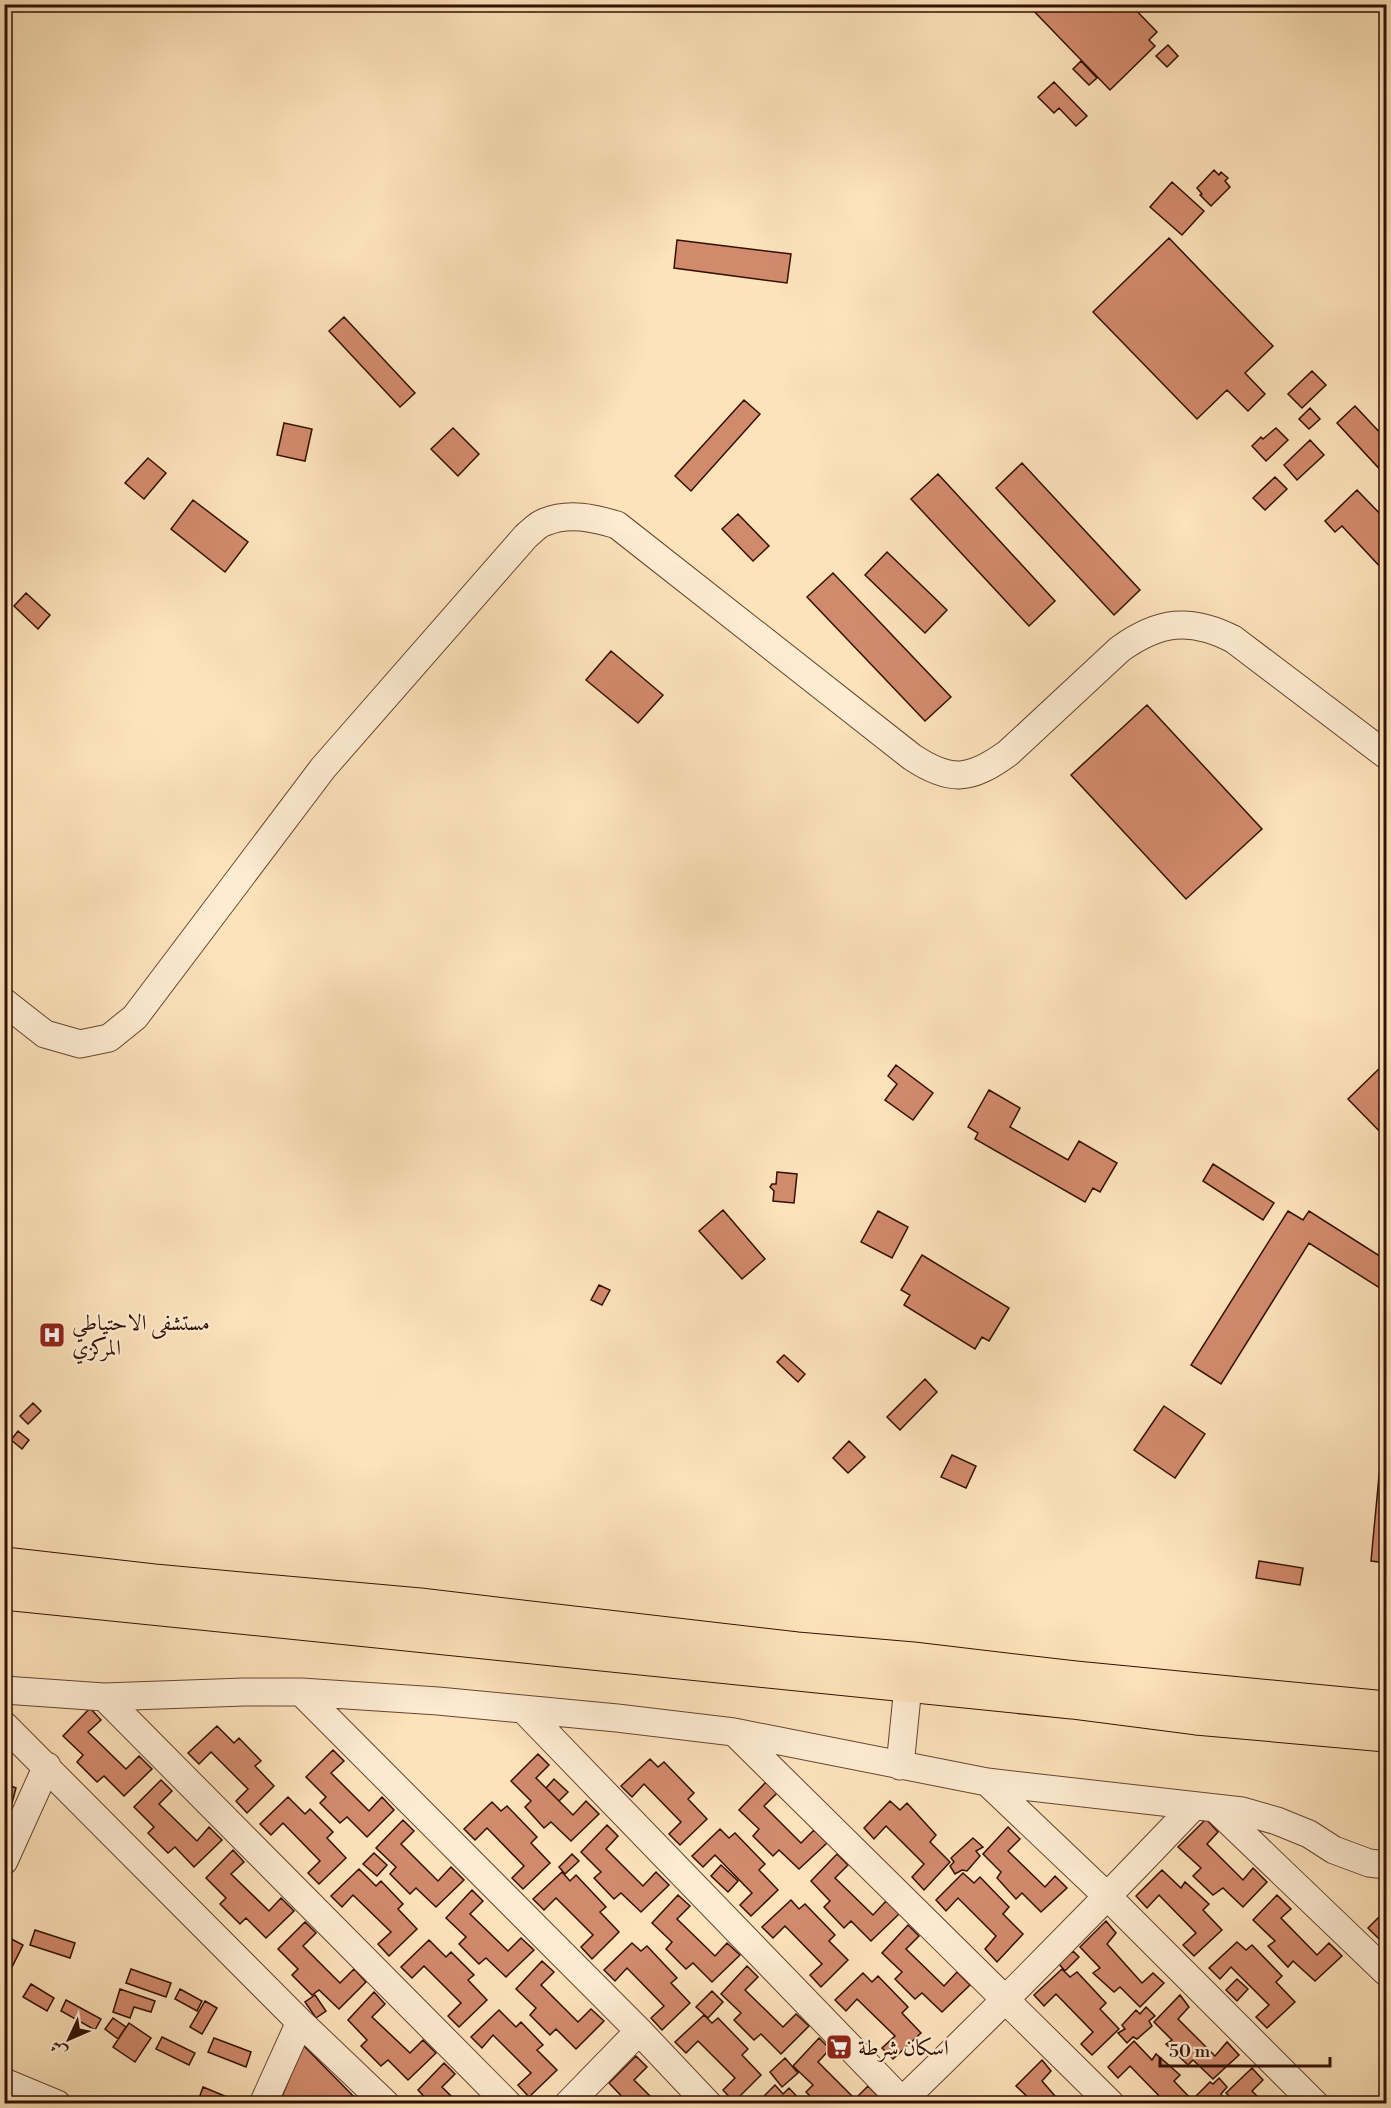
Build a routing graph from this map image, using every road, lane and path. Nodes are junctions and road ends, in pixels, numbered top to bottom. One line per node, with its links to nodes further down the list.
1 (1386, 755): 2 (street)
2 (4, 1002)
3 (4, 1564): 9 (highway)
4 (4, 1593): 5 (highway)
5 (908, 1686): 13 (highway); 15 (street)
6 (4, 1690): 8 (street)
7 (301, 1692): 8 (street); 10 (street); 24 (street)
8 (104, 1698): 30 (street)
9 (1386, 1708)
10 (524, 1710): 12 (street); 26 (street)
11 (4, 1725): 14 (street)
12 (734, 1732): 15 (street); 22 (street)
13 (1386, 1735)
14 (47, 1766): 18 (street); 23 (street)
15 (900, 1766): 16 (street)
16 (987, 1782): 17 (street); 20 (street)
17 (1204, 1807): 19 (street); 20 (street); 21 (street)
18 (4, 1860)
19 (1386, 1865)
20 (1108, 1897): 22 (street); 34 (street)
21 (1386, 1972)
22 (1007, 1999): 26 (street); 33 (street)
23 (300, 2022): 28 (street); 29 (street)
24 (639, 2031): 31 (street); 32 (street)
25 (4, 2082): 27 (street)
26 (903, 2102)
27 (57, 2103)
28 (264, 2103)
29 (386, 2103)
30 (508, 2103)
31 (568, 2103)
32 (708, 2103)
33 (1111, 2103)
34 (1315, 2103)

